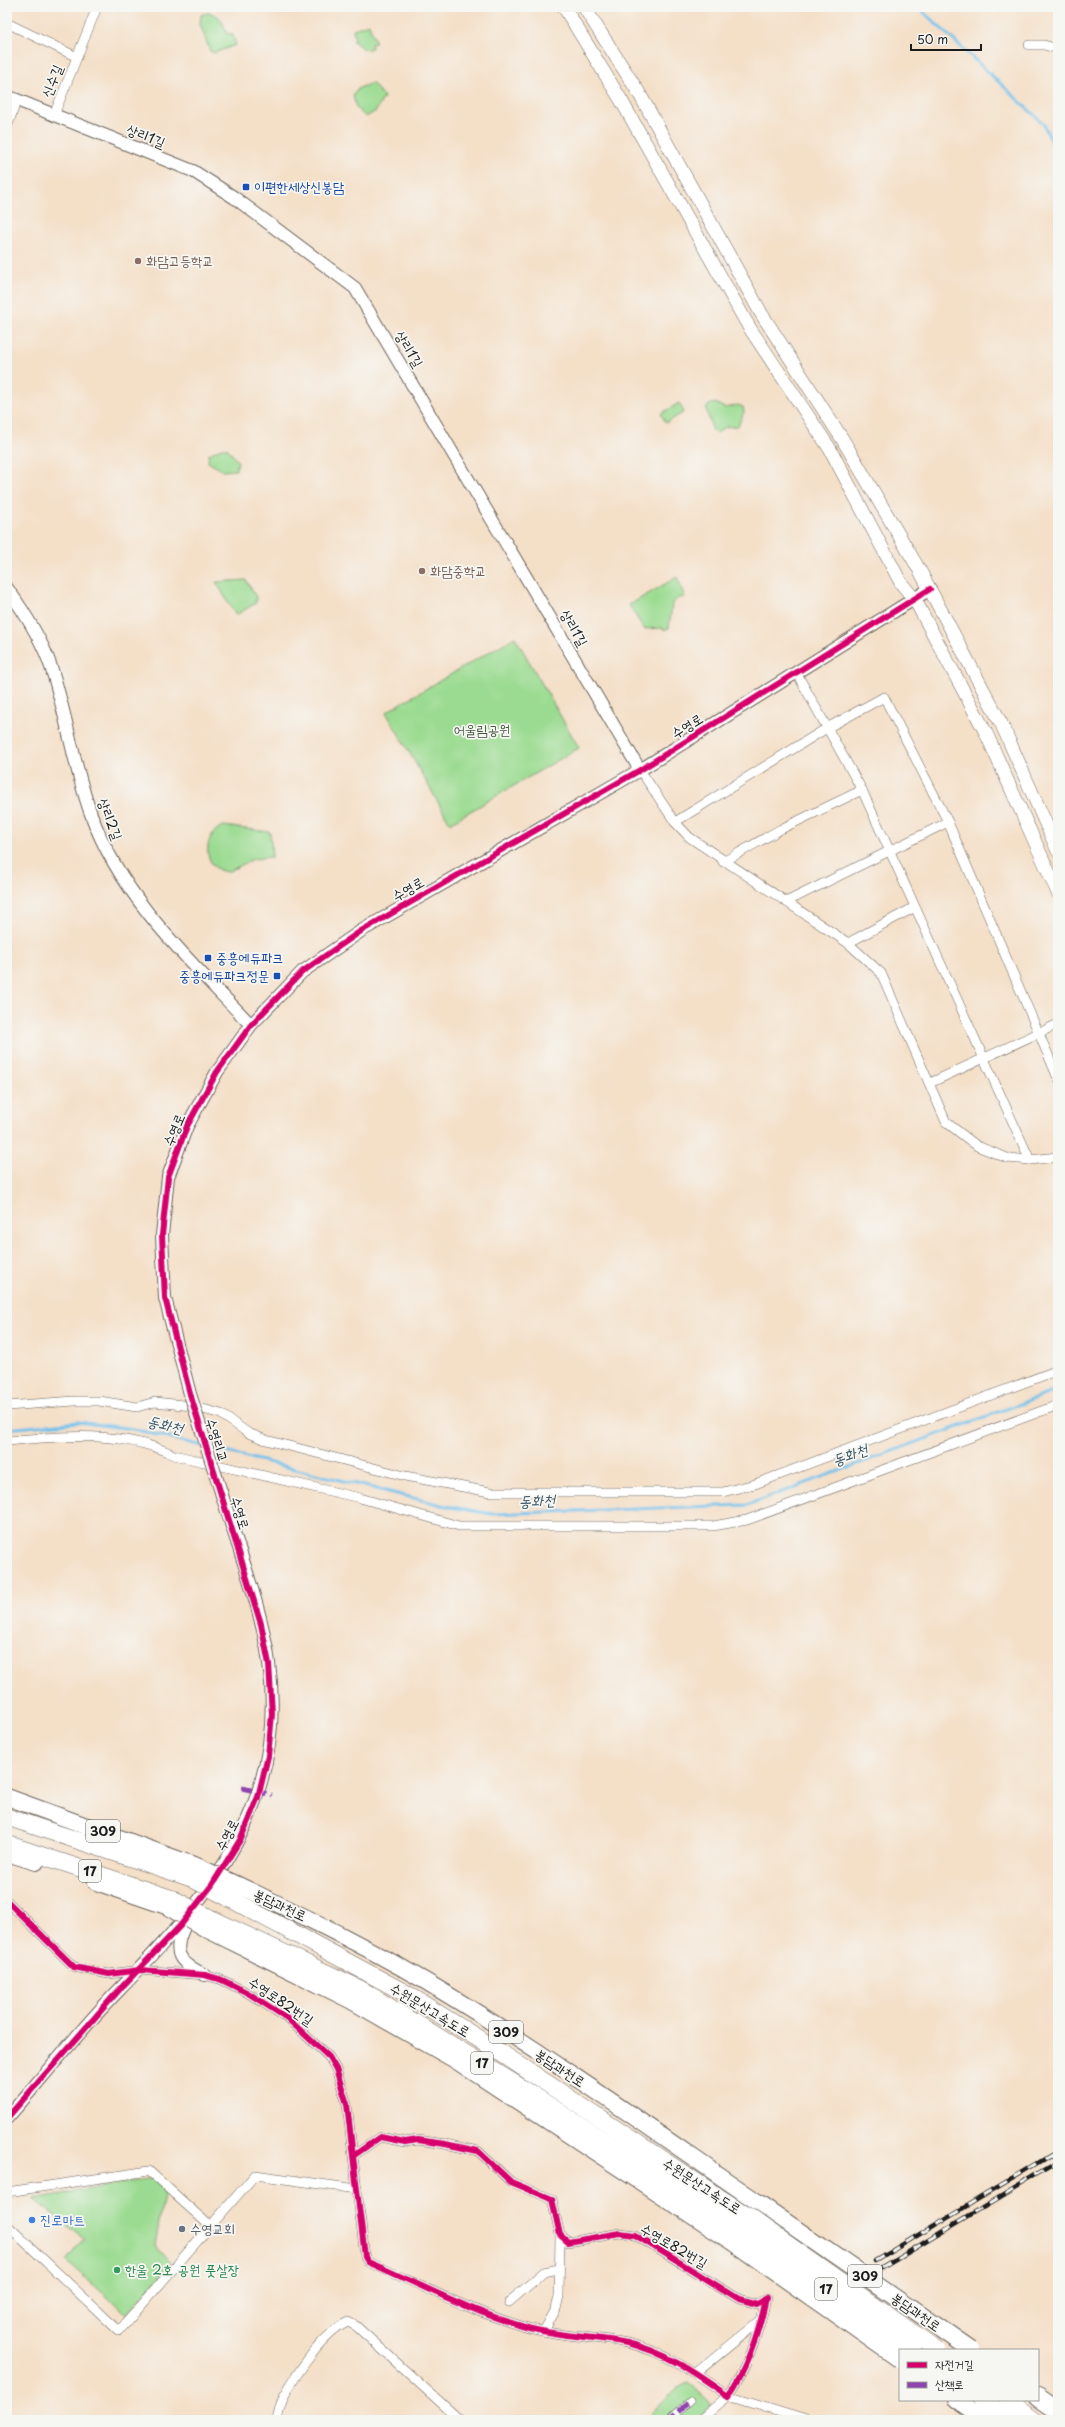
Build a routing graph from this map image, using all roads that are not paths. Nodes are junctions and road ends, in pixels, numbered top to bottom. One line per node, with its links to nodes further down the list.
1 (97, 7): 7 (street, 신수길)
2 (564, 7): 13 (main road)
3 (584, 7): 12 (main road)
4 (7, 24): 7 (street, 신수길)
5 (1029, 45): 6 (street)
6 (1058, 49)
7 (77, 57): 9 (street, 신수길)
8 (12, 98): 9 (street, 상리1길); 10 (street)
9 (54, 115): 16 (street, 상리1길)
10 (7, 127)
11 (7, 588): 28 (street, 상리2길)
12 (930, 589): 13 (street, 수영로); 20 (main road)
13 (915, 600): 14 (street, 수영로); 23 (main road)
14 (796, 672): 15 (street); 16 (street, 수영로)
15 (827, 728): 17 (street); 18 (street); 19 (street)
16 (640, 770): 18 (street); 28 (street, 수영로)
17 (862, 790): 21 (street); 22 (street)
18 (675, 822): 22 (street)
19 (948, 822): 21 (street); 29 (street)
20 (1058, 850)
21 (890, 851): 24 (street); 25 (street)
22 (723, 862): 24 (street)
23 (1058, 893)
24 (788, 901): 26 (street)
25 (915, 906): 26 (street); 30 (street)
26 (848, 943): 32 (street)
27 (1058, 1024): 29 (street)
28 (251, 1025): 36 (street, 수영로)
29 (1038, 1033): 30 (street); 31 (street)
30 (984, 1058): 32 (street); 34 (street)
31 (1058, 1078)
32 (930, 1083): 34 (street)
33 (1058, 1157): 34 (street)
34 (1030, 1160)
35 (1058, 1370): 38 (street)
36 (190, 1394): 40 (street, 수영리교, bridge)
37 (1058, 1405): 39 (street)
38 (7, 1406)
39 (7, 1441)
40 (221, 1492): 49 (street, 수영로)
41 (7, 1797): 45 (highway, 309)
42 (7, 1817): 45 (highway, 수원문산고속도로 / 17)
43 (7, 1844): 48 (highway, 수원문산고속도로 / 17)
44 (7, 1853): 48 (highway)
45 (195, 1872): 46 (highway, 수원문산고속도로 / 17, bridge)
46 (234, 1892): 58 (highway, 수원문산고속도로 / 17); 66 (highway, 봉담과천로 / 309, bridge)
47 (7, 1901): 50 (street, 수영로82번길)
48 (170, 1902): 58 (highway, 수원문산고속도로 / 17, bridge)
49 (192, 1911): 50 (street, 수영로); 51 (street)
50 (140, 1970): 51 (street, 수영로82번길); 52 (street, 수영로)
51 (205, 1975): 53 (street, 수영로82번길)
52 (7, 2118)
53 (352, 2156): 54 (street, 수영로82번길); 59 (street)
54 (357, 2189): 57 (street); 63 (street, 수영로82번길)
55 (7, 2192): 57 (street)
56 (7, 2225): 57 (street)
57 (210, 2226)
58 (740, 2229): 64 (highway, 수원문산고속도로 / 17, bridge); 65 (highway, 수원문산고속도로 / 17, bridge); 67 (highway, bridge)
59 (560, 2236): 60 (street); 62 (street, 수영로82번길)
60 (558, 2269): 61 (street); 63 (street)
61 (509, 2302)
62 (762, 2319): 68 (street); 69 (street, 수영로82번길)
63 (544, 2331): 68 (street)
64 (911, 2349)
65 (935, 2349)
66 (970, 2349)
67 (899, 2359)
68 (696, 2373): 69 (street)
69 (728, 2396): 79 (street, 수영로82번길); 80 (street)
70 (1039, 2398): 75 (highway)
71 (690, 2401): 78 (street)
72 (957, 2401): 81 (highway)
73 (984, 2401): 82 (highway)
74 (1009, 2401): 83 (highway)
75 (1058, 2411)
76 (277, 2420): 77 (street)
77 (460, 2420)
78 (669, 2420)
79 (700, 2420)
80 (806, 2420)
81 (985, 2420)
82 (1011, 2420)
83 (1036, 2420)

